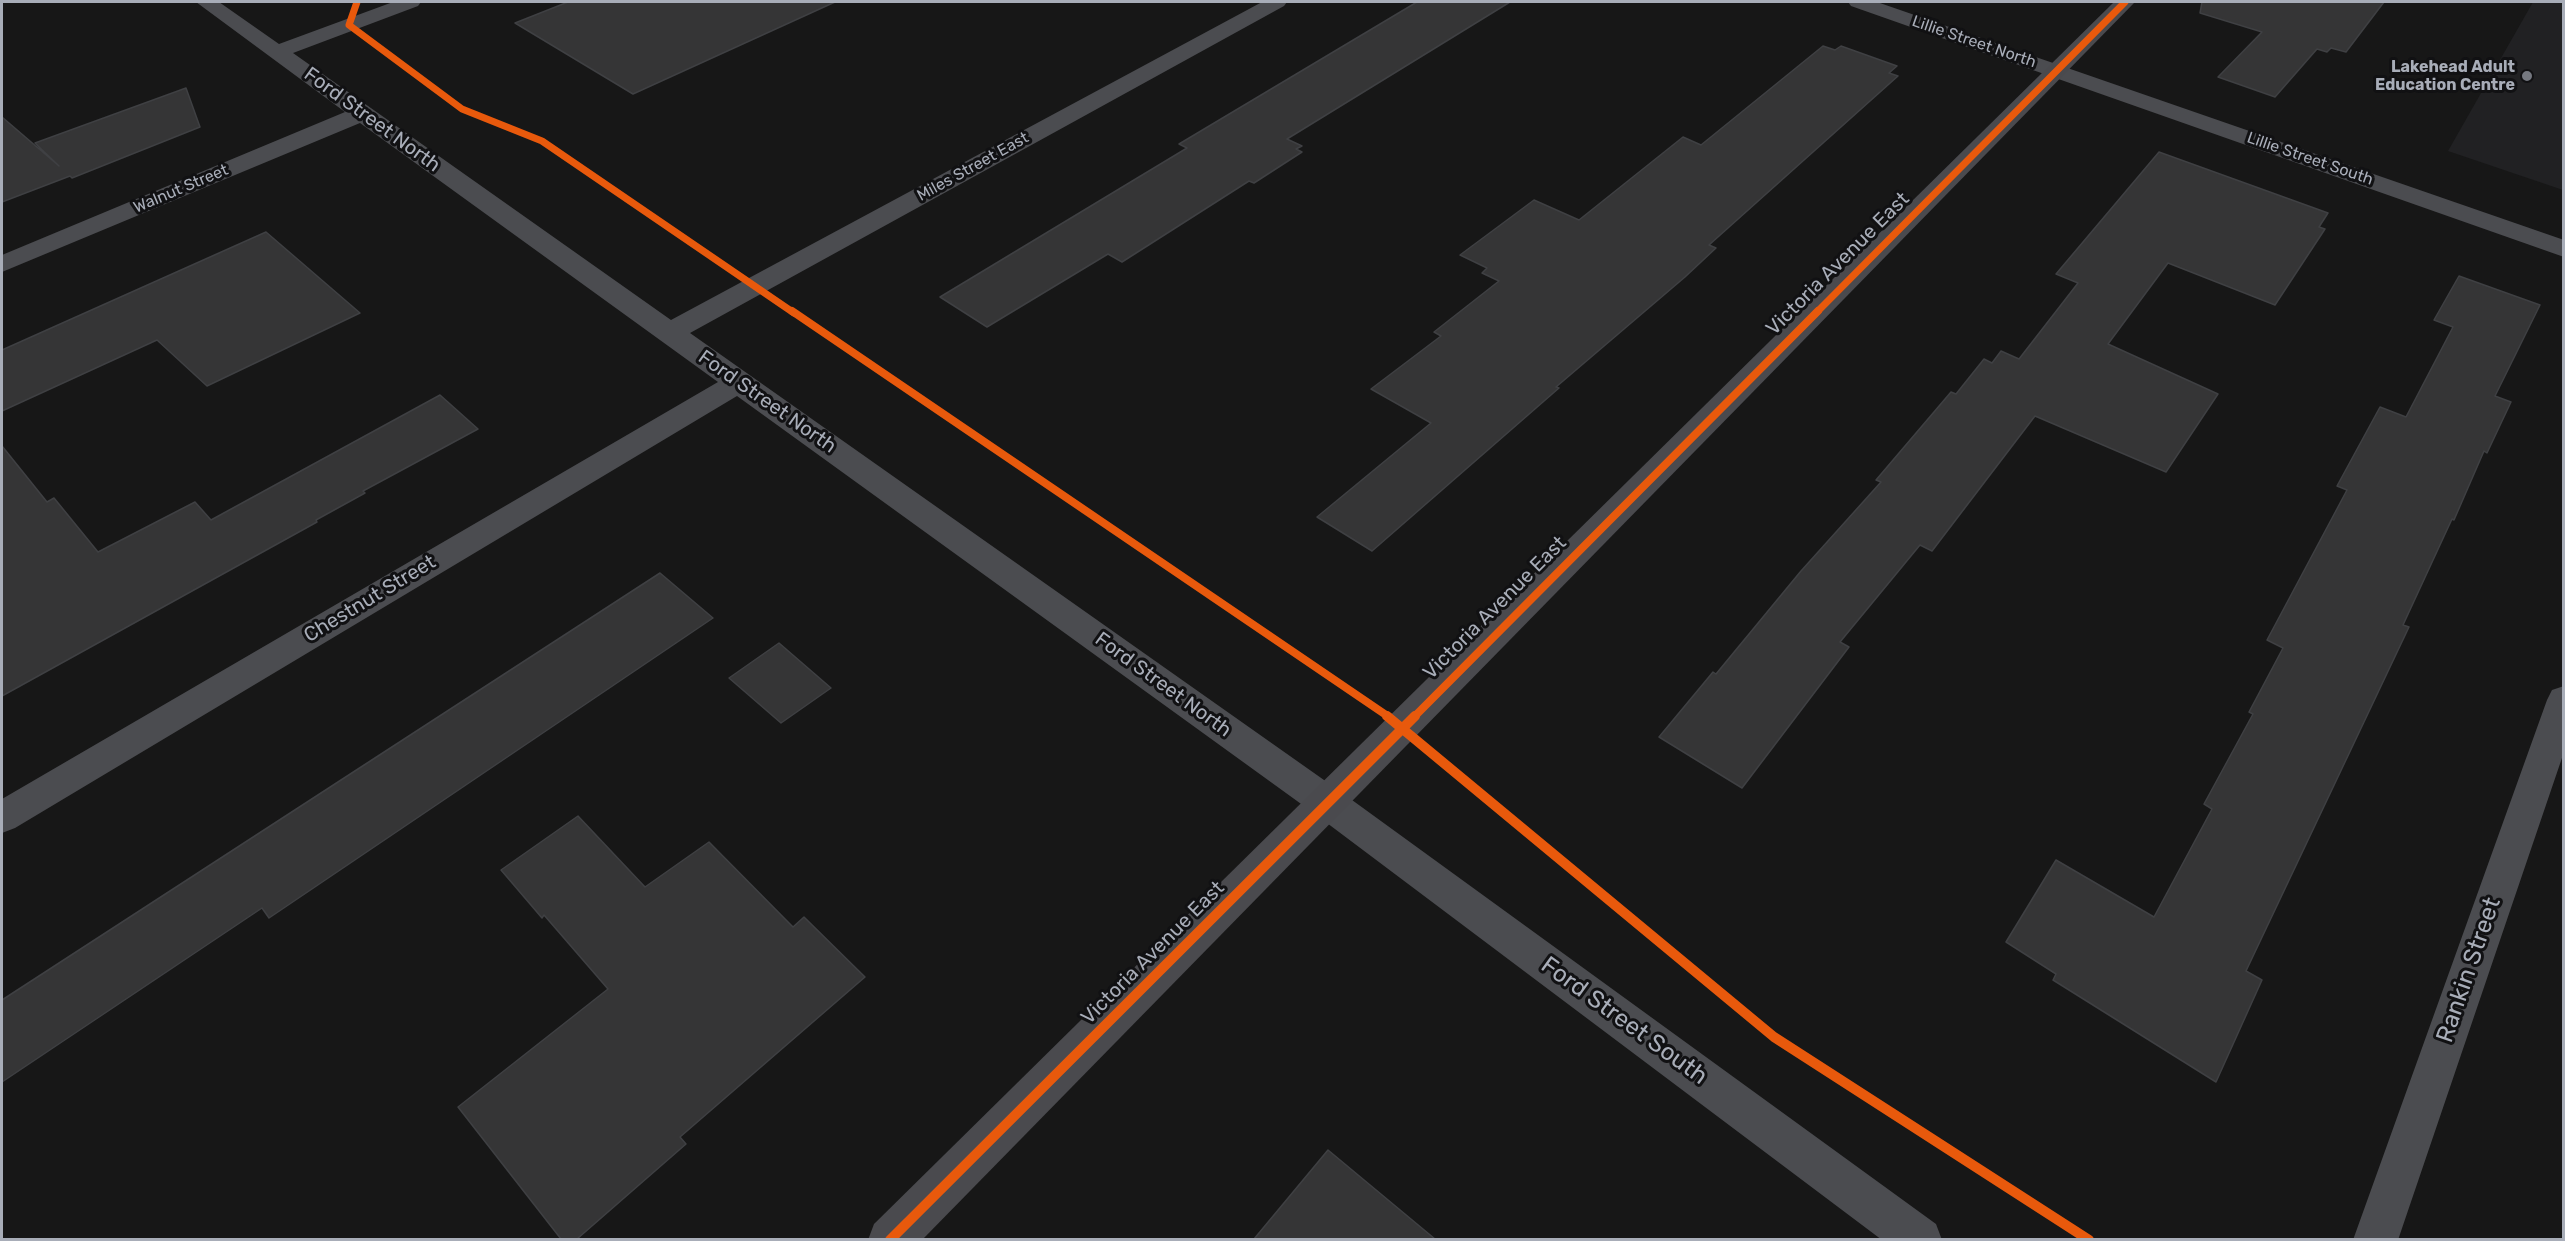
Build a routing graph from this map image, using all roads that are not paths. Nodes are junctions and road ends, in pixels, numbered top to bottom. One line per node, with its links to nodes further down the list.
1 (206, 2): 6 (street, Ford Street North)
2 (411, 2): 6 (street)
3 (1277, 2): 11 (street, Miles Street East)
4 (1858, 2): 7 (street, Lillie Street North)
5 (2125, 2): 7 (street, Victoria Avenue East)
6 (279, 51): 8 (street, Ford Street North)
7 (2056, 70): 9 (street, Lillie Street South); 14 (street, Victoria Avenue East)
8 (361, 114): 10 (street, Walnut Street); 11 (street, Ford Street North)
9 (2564, 249)
10 (2, 264)
11 (669, 333): 12 (street, Ford Street North)
12 (739, 382): 14 (street, Ford Street North); 15 (street, Chestnut Street)
13 (2564, 700): 18 (street, Rankin Street)
14 (1328, 803): 16 (street, Victoria Avenue East); 17 (street, Ford Street South)
15 (2, 817)
16 (890, 1239)
17 (1920, 1239)
18 (2374, 1239)

